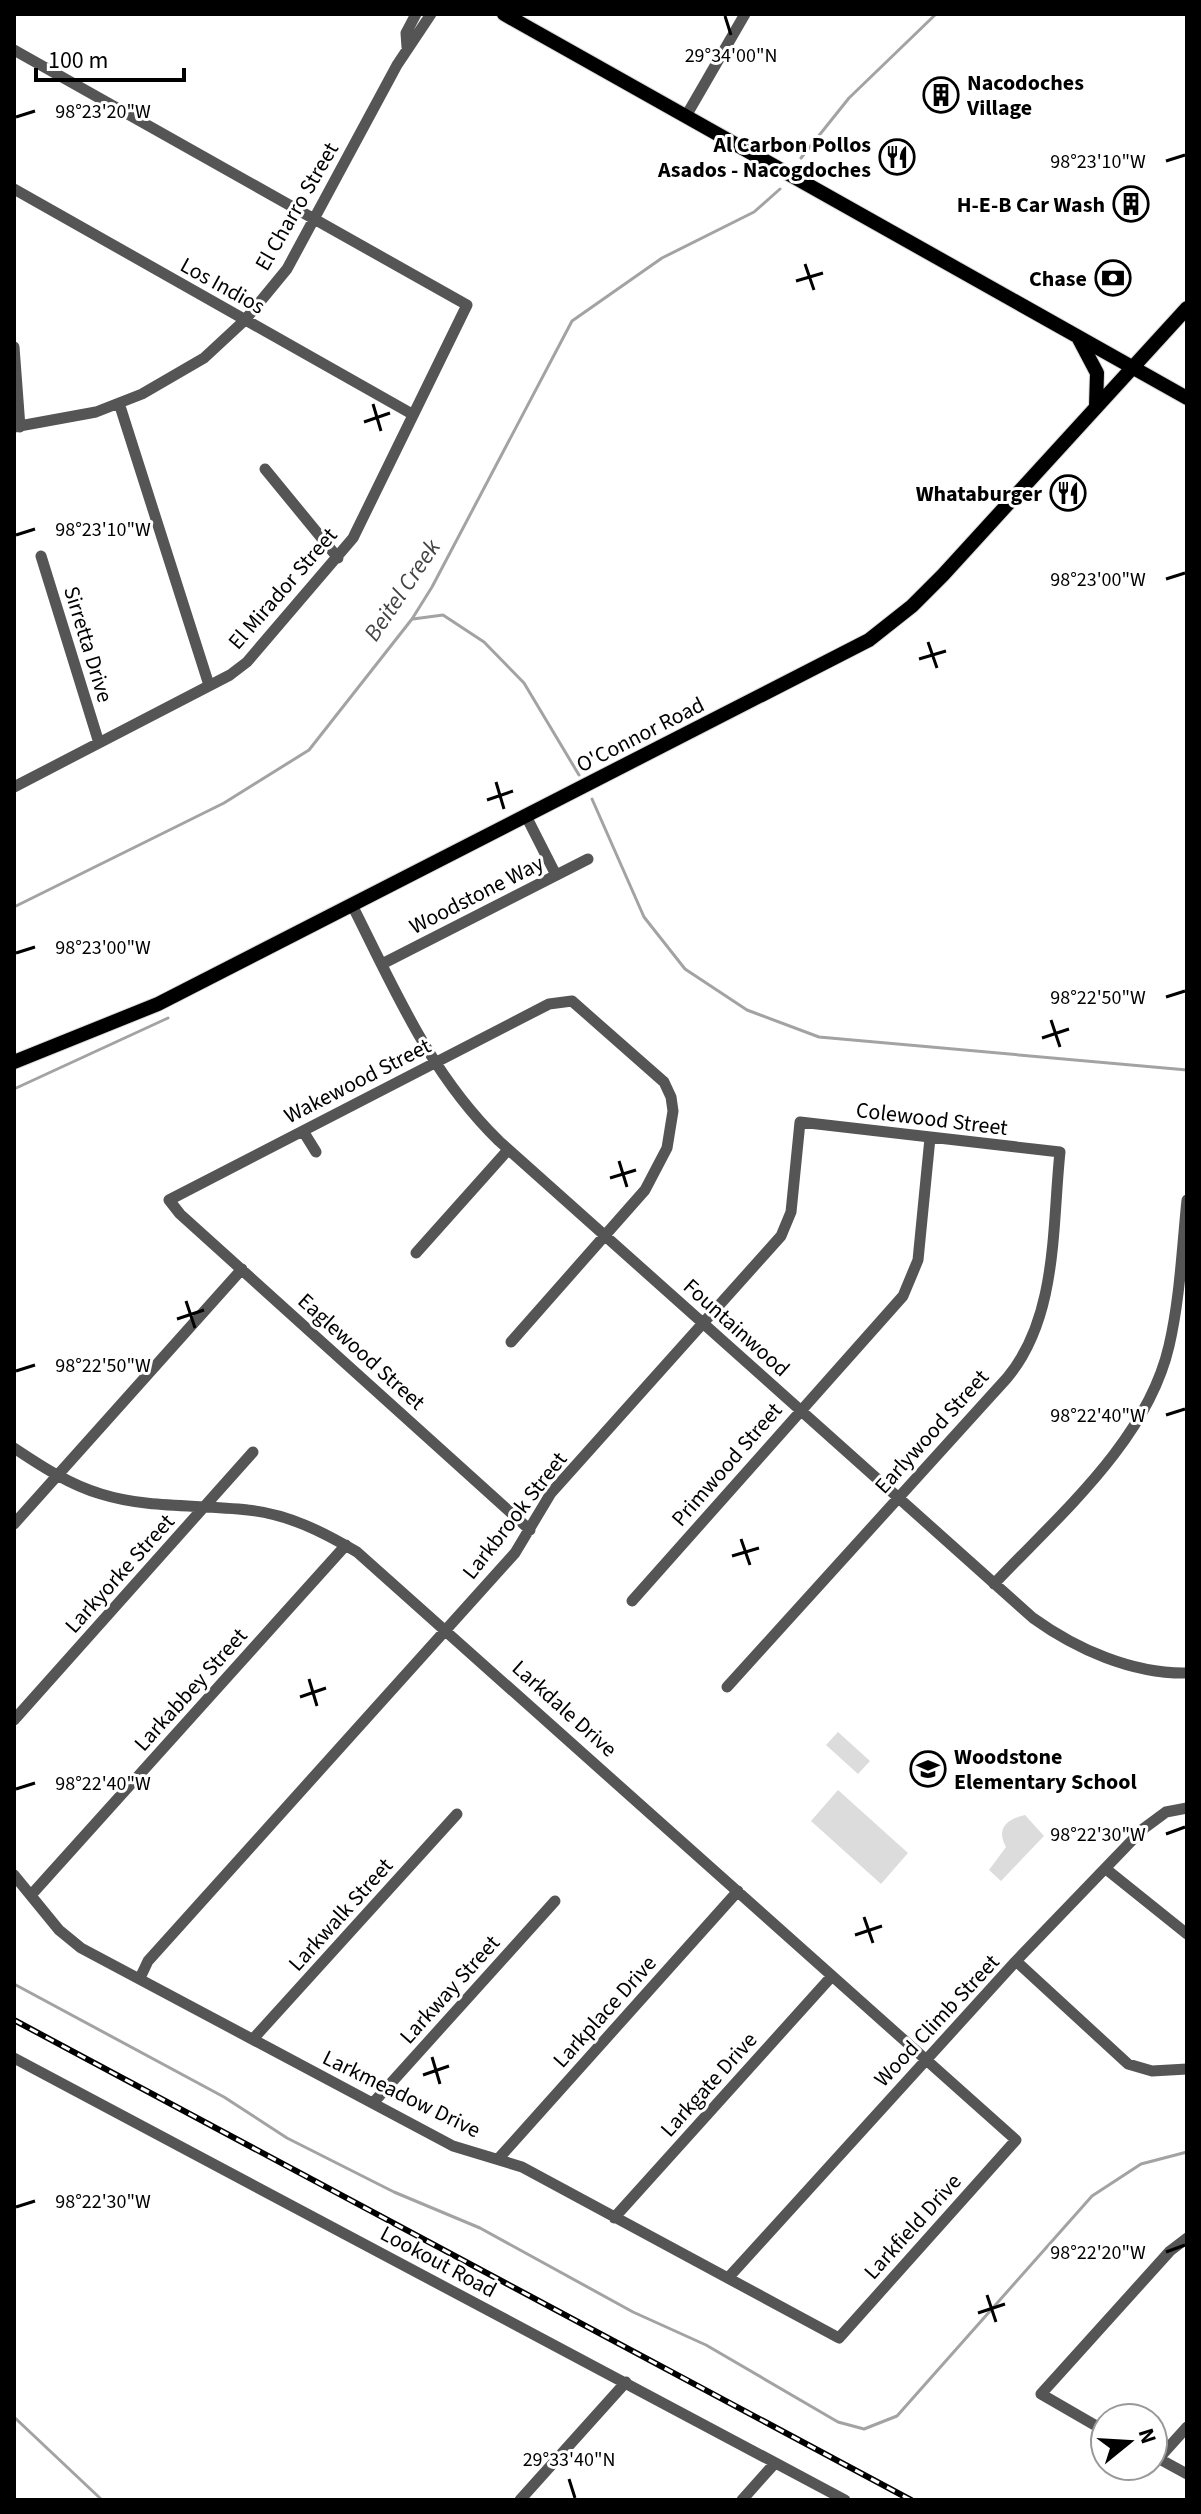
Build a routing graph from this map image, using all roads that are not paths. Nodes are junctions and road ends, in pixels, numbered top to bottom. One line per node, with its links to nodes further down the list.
1 (416, 14): 5 (street, El Charro Street)
2 (431, 14): 5 (street, El Charro Street)
3 (504, 14): 7 (main road)
4 (745, 14): 7 (street)
5 (407, 47): 9 (street, El Charro Street)
6 (14, 50): 9 (street)
7 (686, 116): 12 (main road)
8 (14, 189): 11 (street, Los Indios)
9 (315, 220): 11 (street, El Charro Street); 18 (street, El Mirador Street)
10 (1187, 308): 14 (main road, O'Connor Road)
11 (245, 320): 16 (street, El Charro Street); 18 (street, Los Indios)
12 (1078, 337): 14 (main road); 17 (main road)
13 (14, 347): 19 (street)
14 (1132, 367): 15 (main road); 17 (main road, O'Connor Road)
15 (1187, 398)
16 (119, 403): 19 (street, El Charro Street); 23 (street)
17 (1096, 407): 26 (main road, O'Connor Road)
18 (412, 414): 22 (street, El Mirador Street)
19 (17, 427)
20 (265, 469): 22 (street)
21 (41, 556): 24 (street, Sirretta Drive)
22 (338, 558): 23 (street, El Mirador Street)
23 (209, 685): 24 (street, El Mirador Street)
24 (99, 743): 25 (street, El Mirador Street)
25 (14, 787)
26 (526, 816): 28 (street); 29 (main road, O'Connor Road)
27 (588, 859): 28 (street, Woodstone Way)
28 (556, 875): 30 (street, Woodstone Way)
29 (352, 905): 30 (street, Fountainwood); 31 (main road, O'Connor Road)
30 (382, 964): 32 (street, Fountainwood)
31 (14, 1062)
32 (433, 1063): 34 (street, Wakewood Street); 36 (street, Fountainwood); 41 (street, Wakewood Street)
33 (800, 1122): 35 (street, Colewood Street); 45 (street, Larkbrook Street)
34 (303, 1131): 37 (street); 39 (street, Wakewood Street)
35 (930, 1138): 38 (street, Colewood Street); 47 (street, Primwood Street)
36 (508, 1150): 41 (street, Fountainwood); 42 (street)
37 (316, 1152)
38 (1060, 1152): 51 (street, Earlywood Street)
39 (169, 1200): 43 (street, Eaglewood Street)
40 (1187, 1200): 44 (street)
41 (606, 1237): 45 (street, Fountainwood); 46 (street)
42 (416, 1253)
43 (242, 1269): 50 (street); 54 (street, Eaglewood Street)
44 (1182, 1297): 56 (street)
45 (702, 1322): 47 (street, Fountainwood); 54 (street, Larkbrook Street)
46 (511, 1342)
47 (800, 1410): 51 (street, Fountainwood); 57 (street, Primwood Street)
48 (14, 1448): 50 (street, Larkdale Drive)
49 (253, 1452): 52 (street, Larkyorke Street)
50 (57, 1475): 52 (street, Larkdale Drive); 53 (street)
51 (898, 1498): 56 (street, Fountainwood); 60 (street, Earlywood Street)
52 (204, 1507): 55 (street, Larkdale Drive); 61 (street, Larkyorke Street)
53 (14, 1524)
54 (530, 1530): 58 (street, Larkbrook Street)
55 (346, 1545): 58 (street, Larkdale Drive); 67 (street, Larkabbey Street)
56 (994, 1584): 59 (street, Fountainwood)
57 (632, 1601)
58 (447, 1629): 66 (street, Larkdale Drive); 72 (street, Larkbrook Street)
59 (1187, 1673)
60 (727, 1687)
61 (14, 1720)
62 (1187, 1808): 64 (street, Wood Climb Street)
63 (457, 1814): 73 (street, Larkwalk Street)
64 (1106, 1869): 69 (street); 70 (street, Wood Climb Street)
65 (14, 1875): 67 (street, Larkmeadow Drive)
66 (738, 1891): 71 (street, Larkdale Drive); 79 (street, Larkplace Drive)
67 (32, 1894): 72 (street, Larkmeadow Drive)
68 (555, 1901): 77 (street, Larkway Street)
69 (1187, 1934)
70 (1016, 1961): 75 (street, Wood Climb Street); 76 (street)
71 (832, 1976): 75 (street, Larkdale Drive); 80 (street, Larkgate Drive)
72 (140, 1978): 73 (street, Larkmeadow Drive)
73 (253, 2039): 77 (street, Larkmeadow Drive)
74 (14, 2058): 84 (street, Lookout Road)
75 (926, 2060): 78 (street, Larkdale Drive); 82 (street, Wood Climb Street)
76 (1187, 2069)
77 (373, 2103): 79 (street, Larkmeadow Drive)
78 (1016, 2140): 83 (street, Larkfield Drive)
79 (499, 2158): 80 (street, Larkmeadow Drive)
80 (614, 2218): 82 (street, Larkmeadow Drive)
81 (1187, 2238): 85 (street)
82 (728, 2278): 83 (street, Larkmeadow Drive)
83 (839, 2338)
84 (626, 2382): 88 (street, Lookout Road); 91 (street)
85 (1089, 2422)
86 (1187, 2427): 87 (street)
87 (1169, 2444)
88 (775, 2463): 92 (street); 93 (street, Lookout Road)
89 (1169, 2464): 90 (street)
90 (1187, 2474)
91 (520, 2500)
92 (742, 2500)
93 (845, 2500)

